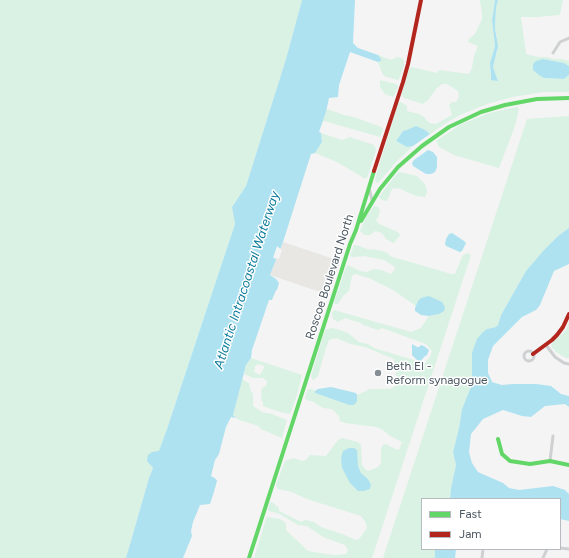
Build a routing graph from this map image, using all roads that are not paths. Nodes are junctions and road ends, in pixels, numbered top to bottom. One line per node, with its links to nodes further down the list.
1 (421, 0): 5 (street, Roscoe Boulevard North)
2 (569, 38): 3 (street)
3 (553, 53)
4 (569, 98): 6 (street)
5 (369, 185): 6 (street); 7 (street, Roscoe Boulevard North)
6 (372, 200): 7 (street)
7 (356, 230): 16 (street, Roscoe Boulevard North)
8 (569, 314): 9 (street)
9 (546, 345): 10 (street); 11 (street)
10 (533, 354)
11 (569, 364)
12 (553, 436): 14 (street)
13 (498, 439): 14 (street)
14 (550, 461): 15 (street)
15 (569, 465)
16 (249, 558)

